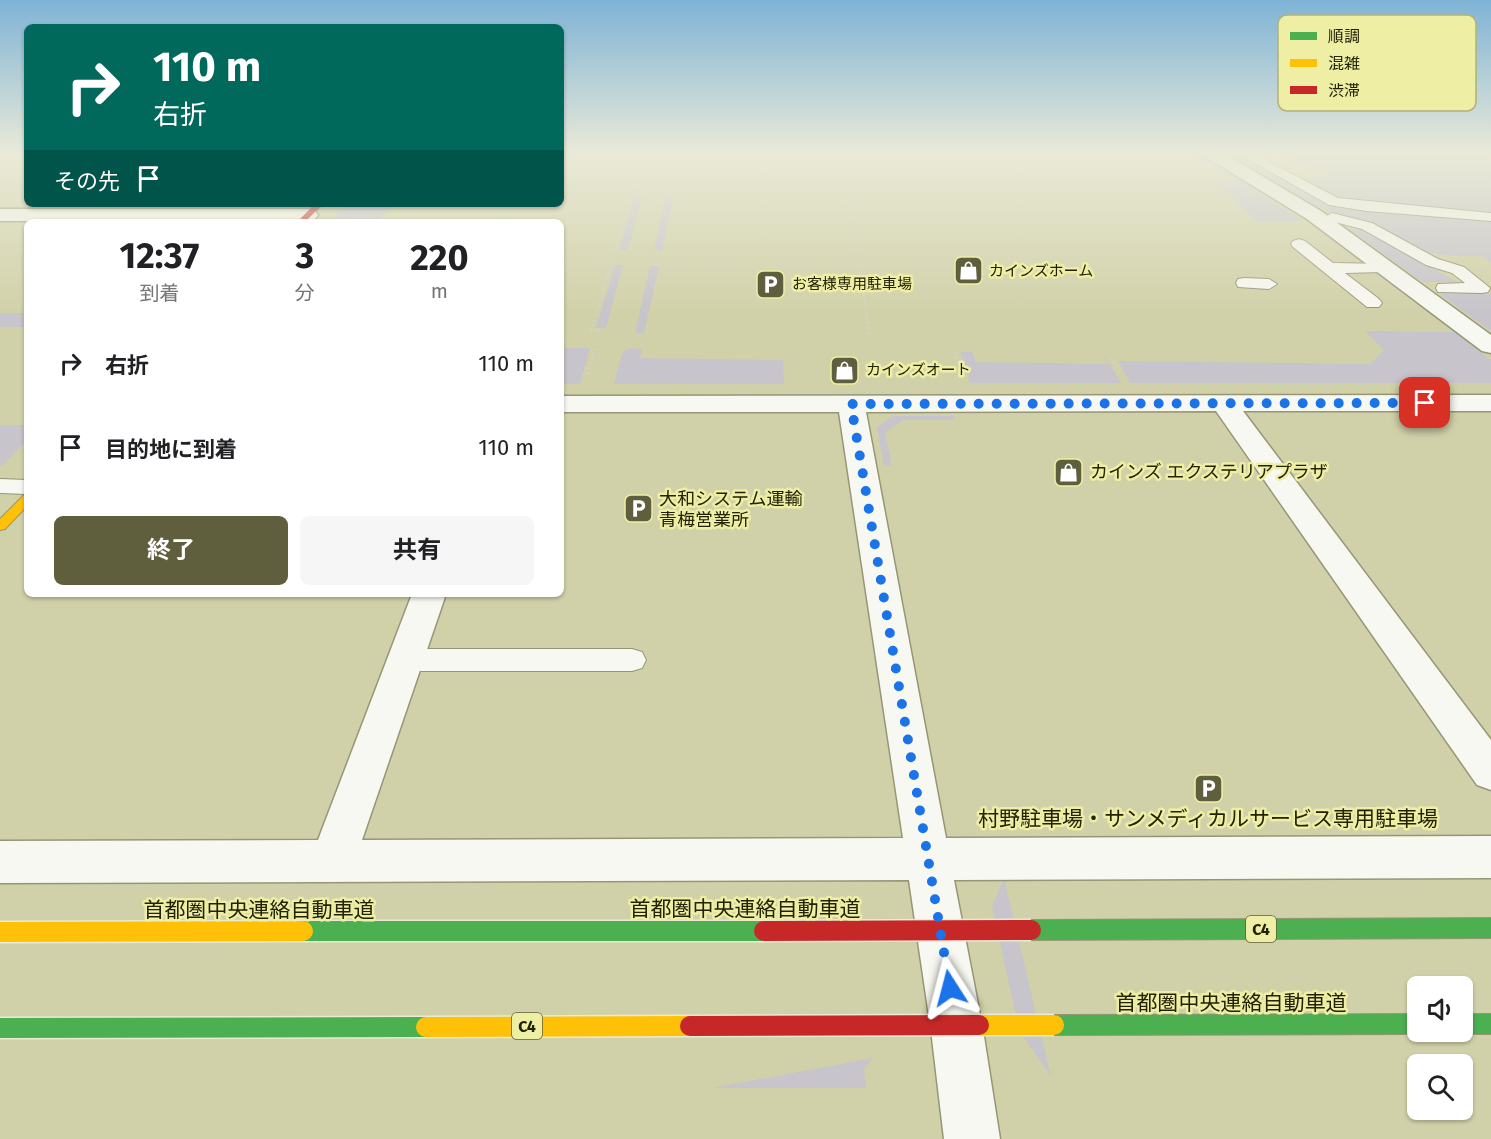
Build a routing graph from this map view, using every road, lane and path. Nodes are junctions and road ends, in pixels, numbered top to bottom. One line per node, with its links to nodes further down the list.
1 (628, 207): 10 (path)
2 (849, 207): 11 (path)
3 (1301, 207): 7 (street)
4 (1373, 207): 8 (lane)
5 (309, 214): 6 (street)
6 (0, 215)
7 (1314, 215): 27 (street); 36 (lane)
8 (1491, 217)
9 (1299, 244): 31 (lane)
10 (615, 250)
11 (856, 252)
12 (588, 263): 13 (path)
13 (612, 263): 14 (path); 38 (path)
14 (624, 264)
15 (650, 264): 16 (path)
16 (679, 264)
17 (707, 264): 18 (path)
18 (746, 265)
19 (771, 265): 20 (path)
20 (811, 265)
21 (858, 265): 22 (path); 23 (path); 39 (path)
22 (834, 266)
23 (882, 266)
24 (911, 267): 25 (path)
25 (951, 267)
26 (975, 267): 28 (path)
27 (1384, 267): 31 (lane); 40 (street)
28 (1014, 268)
29 (1039, 268): 30 (path)
30 (1063, 268)
31 (1329, 268): 35 (lane)
32 (1244, 283): 33 (lane)
33 (1269, 284)
34 (1322, 284): 35 (lane)
35 (1349, 284): 37 (lane)
36 (1444, 288)
37 (1373, 303)
38 (599, 332)
39 (870, 335)
40 (1491, 346)
41 (595, 348): 43 (path)
42 (955, 352): 44 (path)
43 (585, 384)
44 (965, 384)
45 (1491, 403): 48 (street)
46 (564, 404): 47 (street)
47 (851, 404): 48 (street); 58 (street)
48 (1225, 405): 56 (street)
49 (0, 486): 50 (lane)
50 (24, 487)
51 (24, 502): 52 (main road)
52 (0, 526)
53 (428, 597): 54 (street)
54 (405, 660): 55 (lane); 59 (street)
55 (632, 660)
56 (1491, 772)
57 (1491, 857): 58 (street)
58 (928, 859): 59 (street); 67 (street)
59 (333, 860): 60 (street)
60 (0, 862)
61 (1491, 928): 62 (main road, 首都圏中央連絡自動車道 / C4, bridge)
62 (0, 932)
63 (1407, 1024): 66 (main road, 首都圏中央連絡自動車道 / C4, bridge)
64 (1473, 1024): 65 (main road)
65 (1491, 1024)
66 (0, 1028)
67 (972, 1139)

